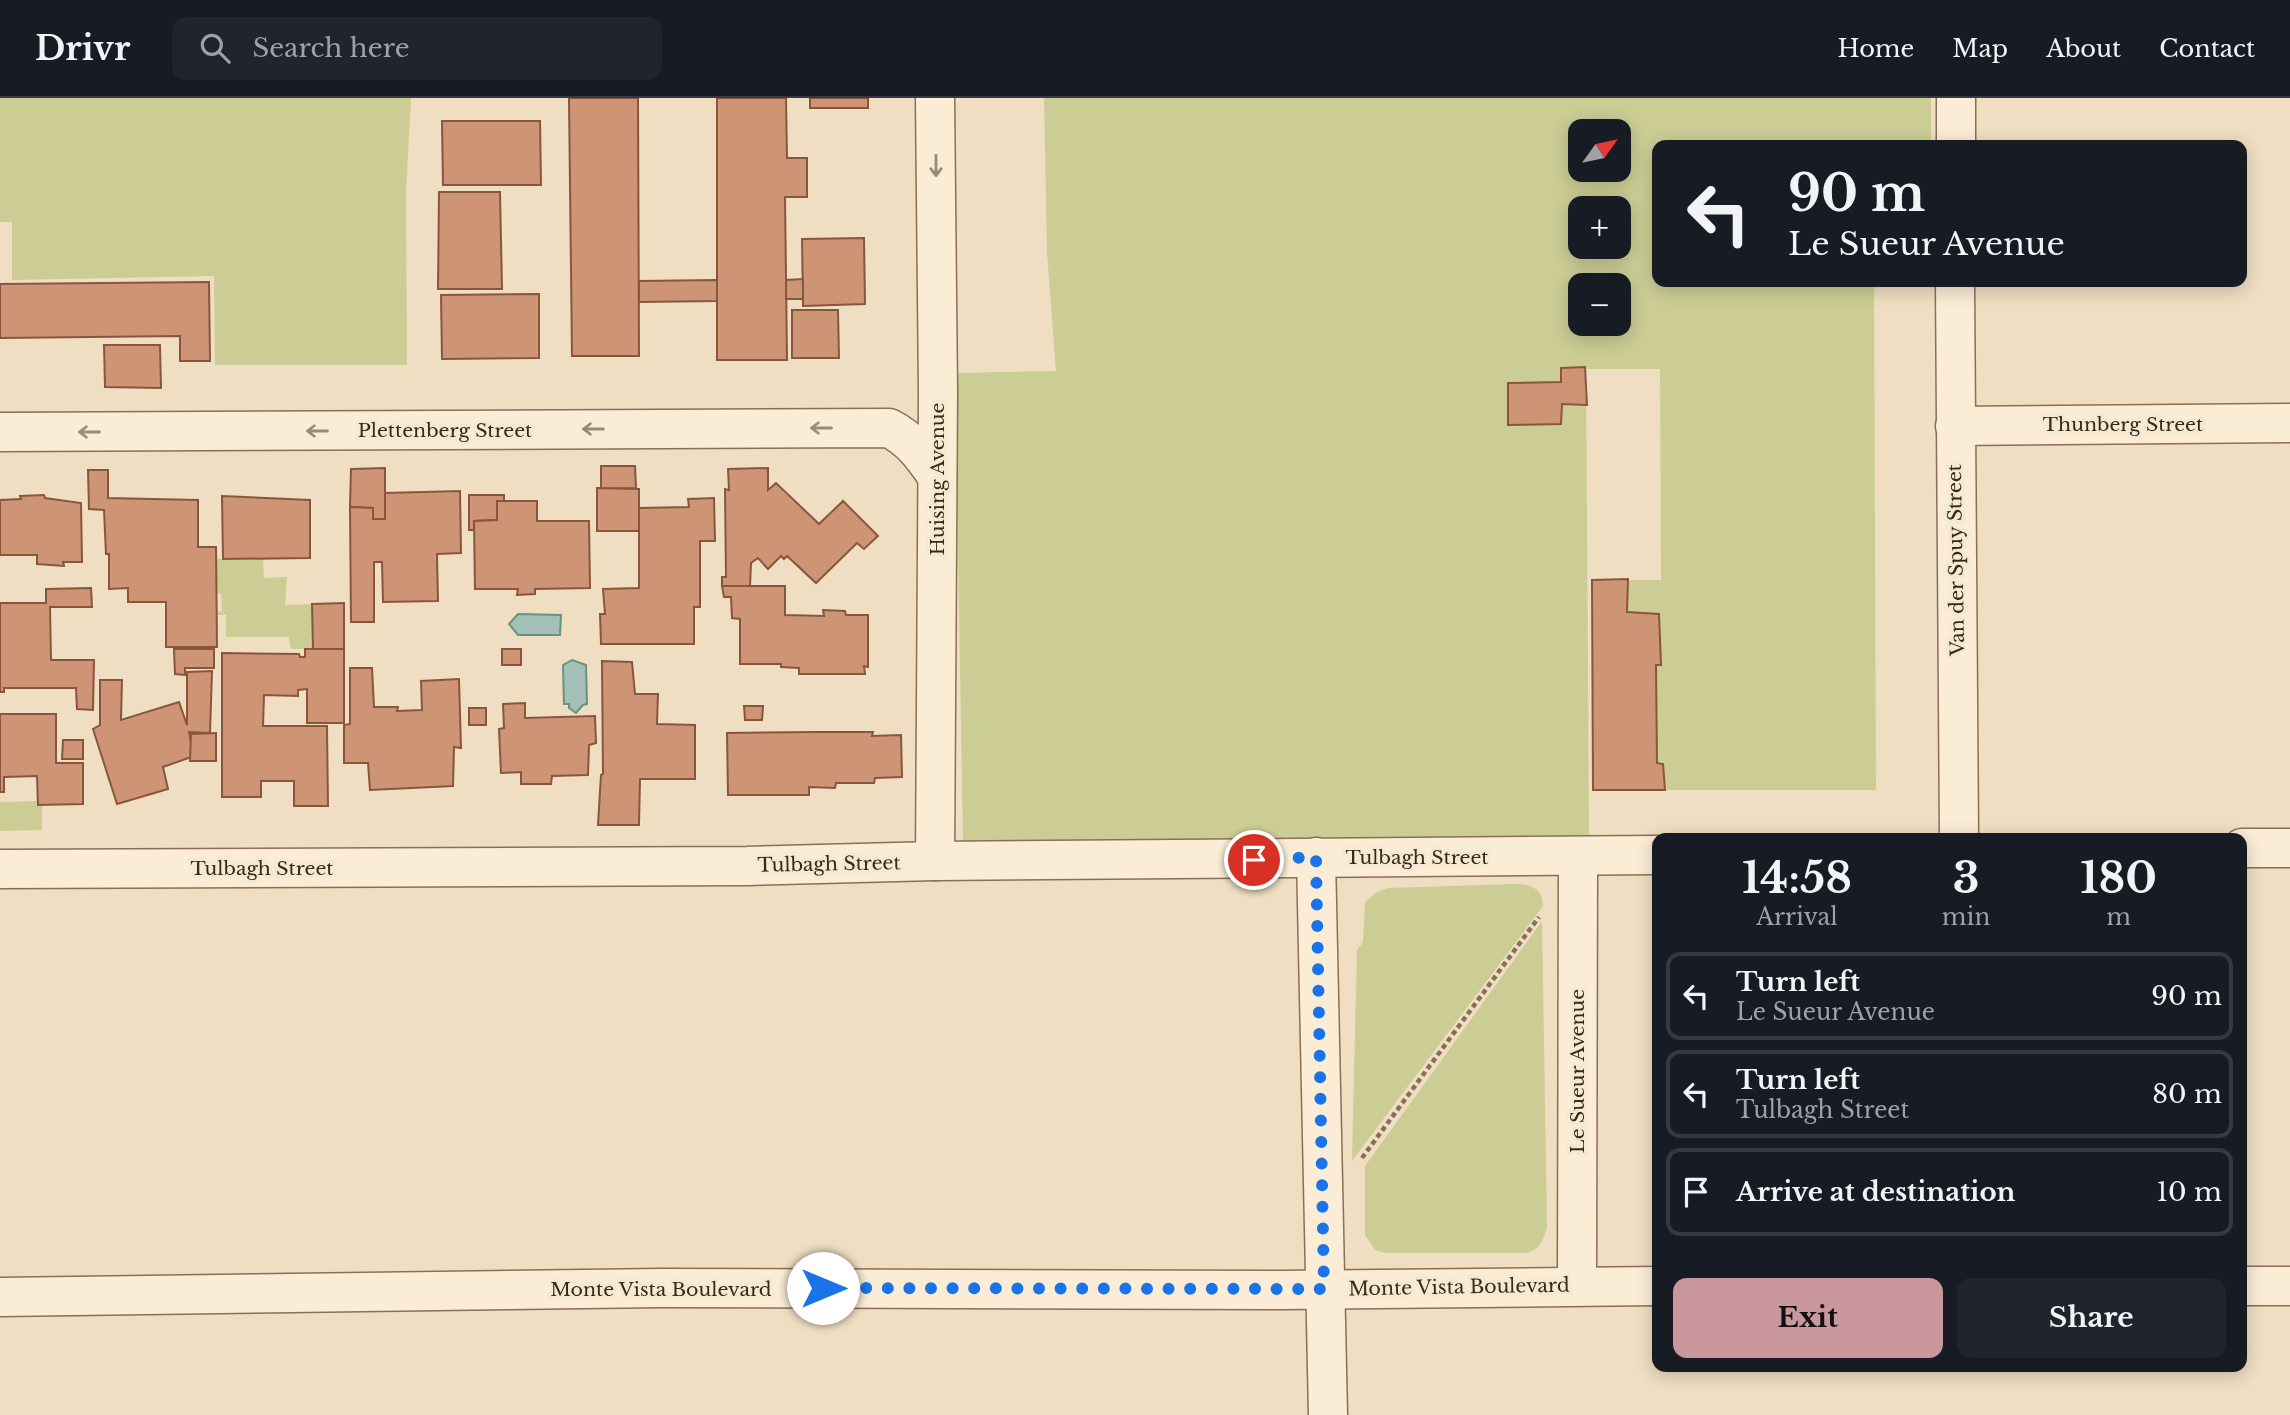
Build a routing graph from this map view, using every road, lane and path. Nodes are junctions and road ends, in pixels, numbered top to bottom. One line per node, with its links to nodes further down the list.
1 (935, 98): 5 (street, Huising Avenue, one-way to 5)
2 (1956, 98): 3 (street)
3 (1956, 140)
4 (1955, 287): 7 (street, Van der Spuy Street)
5 (938, 392): 8 (street); 10 (street, Huising Avenue)
6 (2290, 423): 7 (street, Thunberg Street)
7 (1955, 426): 11 (street, Van der Spuy Street)
8 (889, 428): 9 (street, Plettenberg Street, one-way to 9); 10 (street)
9 (0, 432)
10 (937, 476): 17 (street, Huising Avenue)
11 (1959, 833)
12 (2247, 848): 13 (street)
13 (2290, 848)
14 (1652, 855): 15 (street, Tulbagh Street)
15 (1578, 856): 16 (street, Tulbagh Street); 21 (street, Le Sueur Avenue)
16 (1316, 857): 17 (street, Tulbagh Street); 25 (street)
17 (935, 861): 18 (street, Tulbagh Street)
18 (0, 869)
19 (1542, 914): 20 (path)
20 (1358, 1164)
21 (1577, 1285): 22 (street, Monte Vista Boulevard); 25 (street, Monte Vista Boulevard)
22 (1652, 1286)
23 (2247, 1286): 24 (street)
24 (2290, 1286)
25 (1324, 1289): 26 (street, Monte Vista Boulevard); 27 (street)
26 (0, 1297)
27 (1328, 1415)

